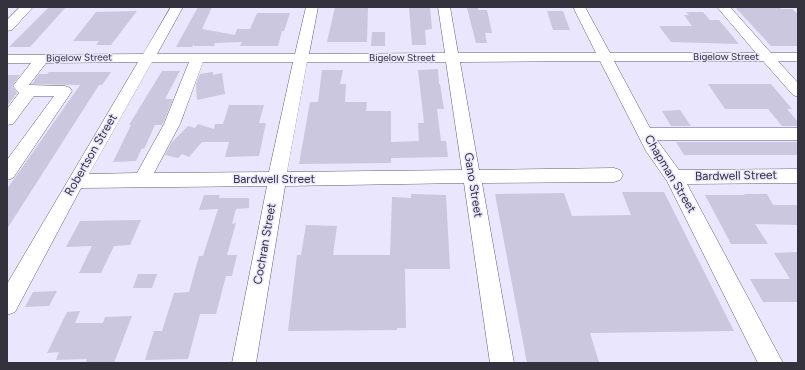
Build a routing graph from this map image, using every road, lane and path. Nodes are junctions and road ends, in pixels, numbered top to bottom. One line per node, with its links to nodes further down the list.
1 (27, 7): 7 (street)
2 (177, 7): 11 (street, Robertson Street)
3 (312, 7): 8 (street, Cochran Street)
4 (444, 7): 13 (street, Gano Street)
5 (579, 7): 14 (street, Chapman Street)
6 (723, 7): 9 (street)
7 (7, 26)
8 (300, 57): 12 (street, Bigelow Street); 13 (street, Bigelow Street); 27 (street, Cochran Street)
9 (767, 57): 10 (street, Bigelow Street); 14 (street, Bigelow Street); 18 (street)
10 (798, 57)
11 (147, 58): 12 (street, Bigelow Street); 16 (street, Bigelow Street); 28 (street, Robertson Street)
12 (198, 58): 29 (street)
13 (452, 58): 14 (street, Bigelow Street); 25 (street, Gano Street)
14 (607, 58): 20 (street, Chapman Street)
15 (7, 59): 16 (street, Bigelow Street)
16 (42, 59): 17 (street)
17 (28, 83): 19 (street); 22 (street)
18 (798, 92)
19 (7, 120)
20 (645, 134): 21 (street); 26 (street, Chapman Street)
21 (798, 134)
22 (7, 172)
23 (614, 175): 25 (street, Bardwell Street)
24 (798, 176): 26 (street, Bardwell Street)
25 (472, 177): 27 (street, Bardwell Street); 32 (street, Gano Street)
26 (674, 177): 33 (street, Chapman Street)
27 (277, 179): 29 (street, Bardwell Street); 31 (street, Cochran Street)
28 (76, 180): 29 (street, Bardwell Street); 30 (street, Robertson Street)
29 (142, 180)
30 (7, 305)
31 (244, 363)
32 (502, 363)
33 (771, 363)

